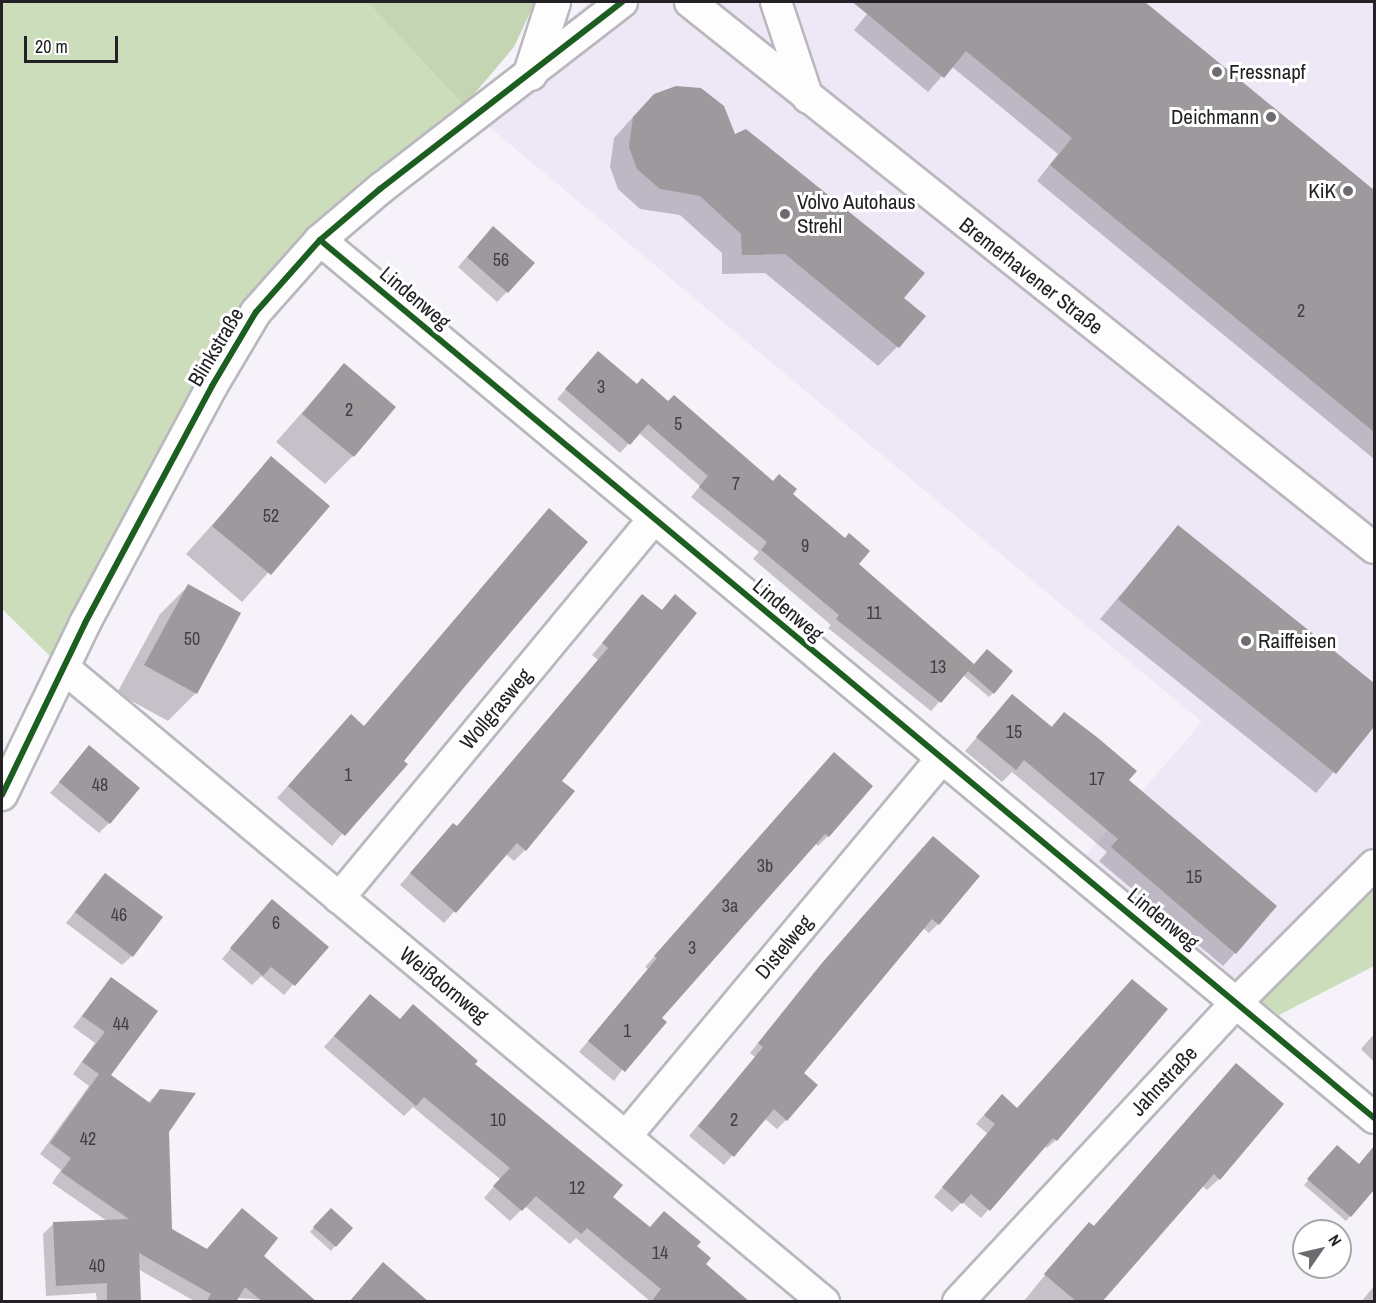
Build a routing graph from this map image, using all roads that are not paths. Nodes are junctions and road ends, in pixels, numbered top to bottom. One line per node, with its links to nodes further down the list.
1 (554, 2): 5 (main road)
2 (622, 2): 5 (street, Blinkstraße)
3 (690, 2): 6 (street, Bremerhavener Straße)
4 (776, 2): 6 (street)
5 (530, 73): 7 (street, Blinkstraße)
6 (808, 98): 9 (street, Bremerhavener Straße)
7 (320, 240): 8 (street, Lindenweg); 10 (street, Blinkstraße)
8 (654, 519): 11 (street, Lindenweg); 14 (street, Wollgrasweg)
9 (1374, 548)
10 (63, 668): 12 (street, Blinkstraße); 14 (street, Weißdornweg)
11 (941, 759): 15 (street, Lindenweg); 17 (street, Distelweg)
12 (2, 795)
13 (1374, 865): 15 (street, Jahnstraße)
14 (339, 898): 17 (street, Weißdornweg)
15 (1238, 1001): 16 (street, Lindenweg); 19 (street, Jahnstraße)
16 (1374, 1118)
17 (627, 1136): 18 (street, Weißdornweg)
18 (824, 1302)
19 (958, 1302)

